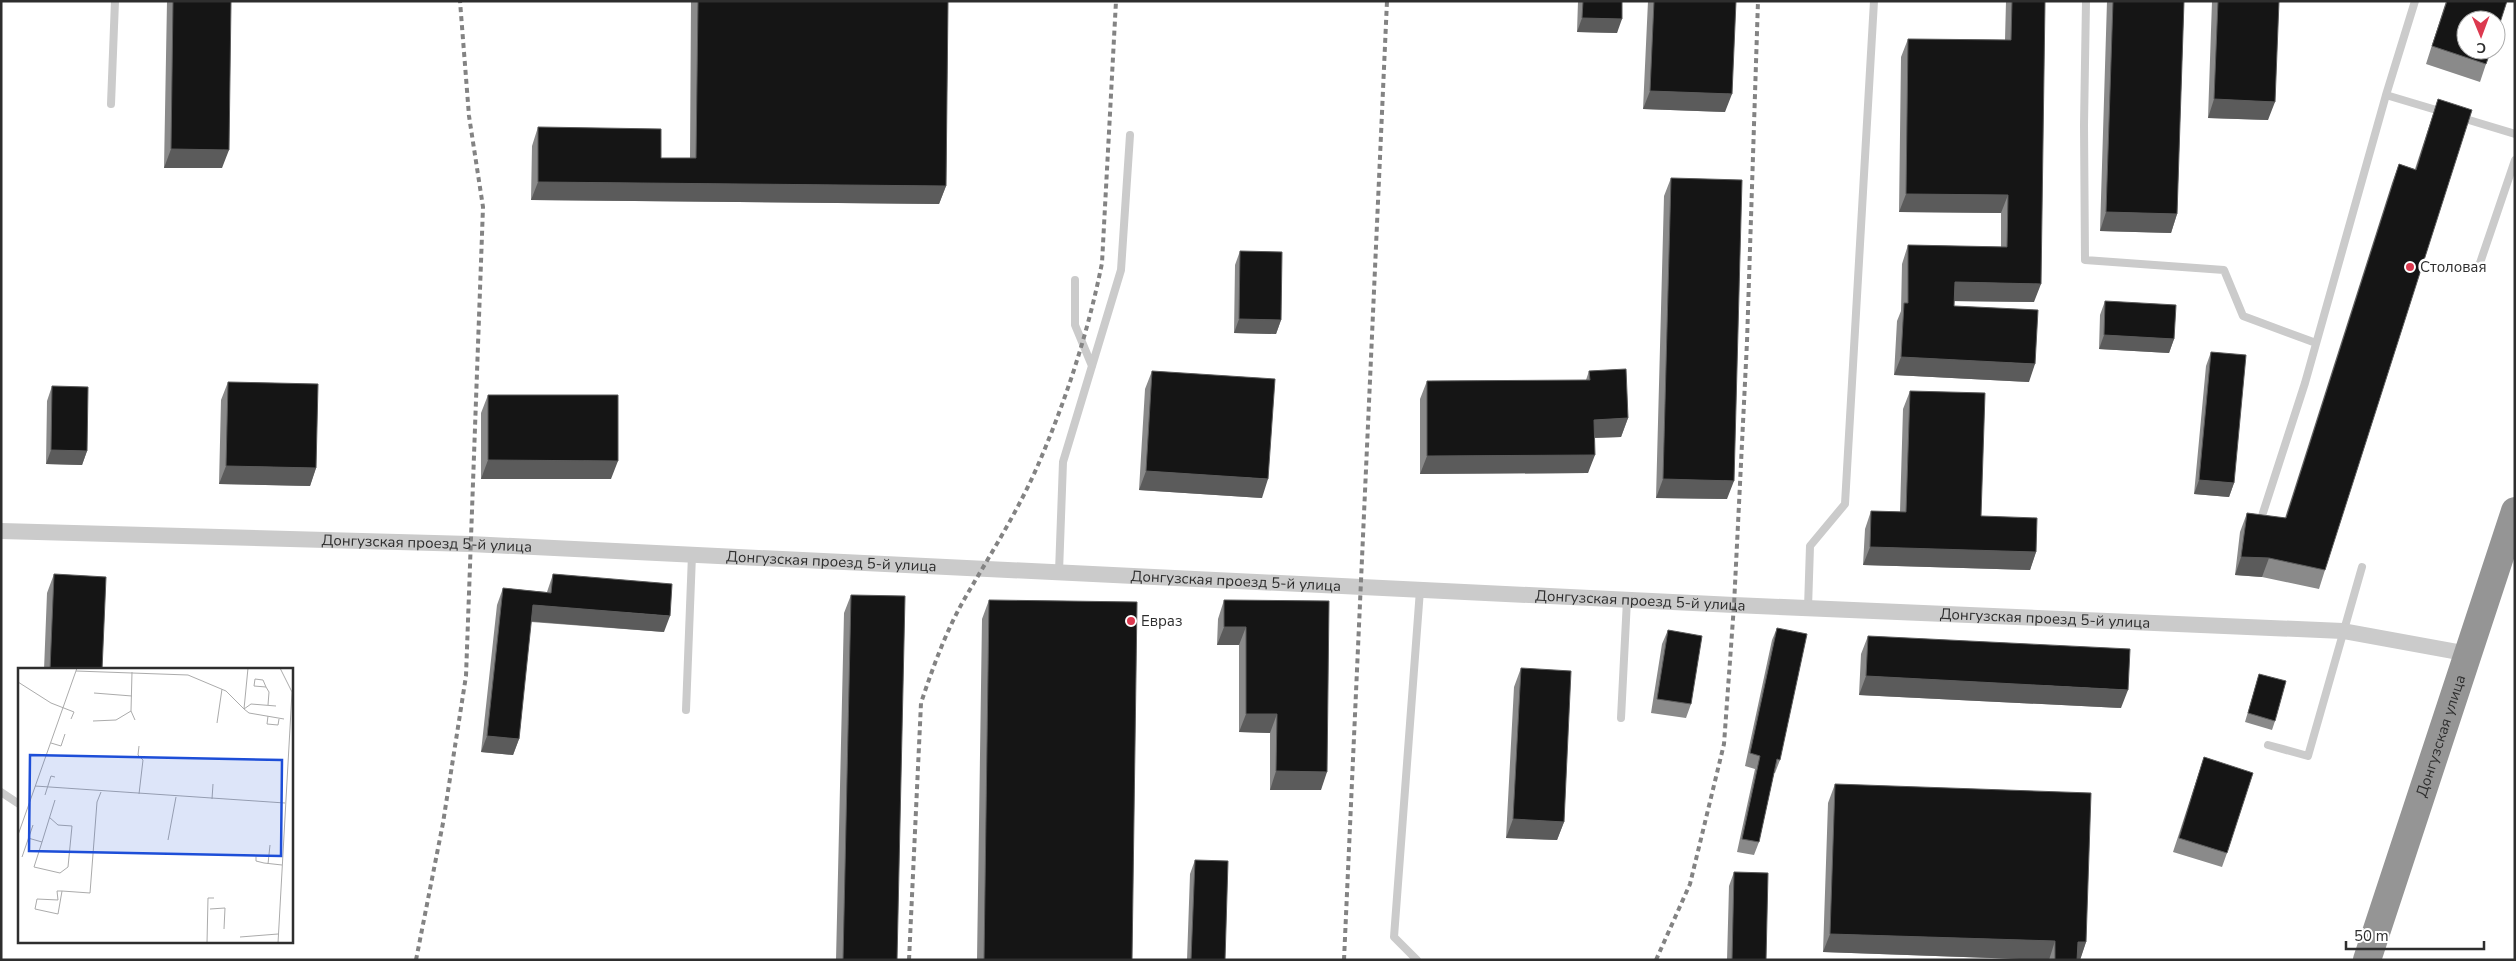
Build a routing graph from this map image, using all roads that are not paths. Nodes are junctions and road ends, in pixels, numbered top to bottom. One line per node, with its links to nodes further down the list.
1 (115, 1): 6 (lane)
2 (1874, 1): 22 (lane)
3 (2086, 1): 12 (lane)
4 (2415, 1): 5 (lane)
5 (2386, 95): 8 (lane); 12 (lane)
6 (111, 104)
7 (1130, 134): 13 (lane)
8 (2515, 134)
9 (2515, 160): 10 (lane)
10 (2480, 263)
11 (1075, 280): 13 (lane)
12 (2316, 342): 15 (lane)
13 (1092, 366): 19 (lane)
14 (2515, 511): 24 (highway, Донгузская улица)
15 (2260, 522)
16 (1, 531): 17 (street, Донгузская проезд 5-й улица)
17 (692, 555): 19 (street, Донгузская проезд 5-й улица); 25 (lane)
18 (2362, 568): 23 (lane)
19 (1059, 572): 20 (street, Донгузская проезд 5-й улица)
20 (1420, 590): 21 (street, Донгузская проезд 5-й улица); 30 (lane)
21 (1627, 600): 22 (street, Донгузская проезд 5-й улица); 26 (lane)
22 (1808, 608): 23 (street, Донгузская проезд 5-й улица)
23 (2343, 631): 24 (street, Донгузская проезд 5-й улица); 27 (lane)
24 (2469, 654): 31 (highway, Донгузская улица)
25 (686, 710)
26 (1621, 718)
27 (2268, 745)
28 (1, 792): 29 (lane)
29 (18, 803)
30 (1417, 960)
31 (2367, 960)

